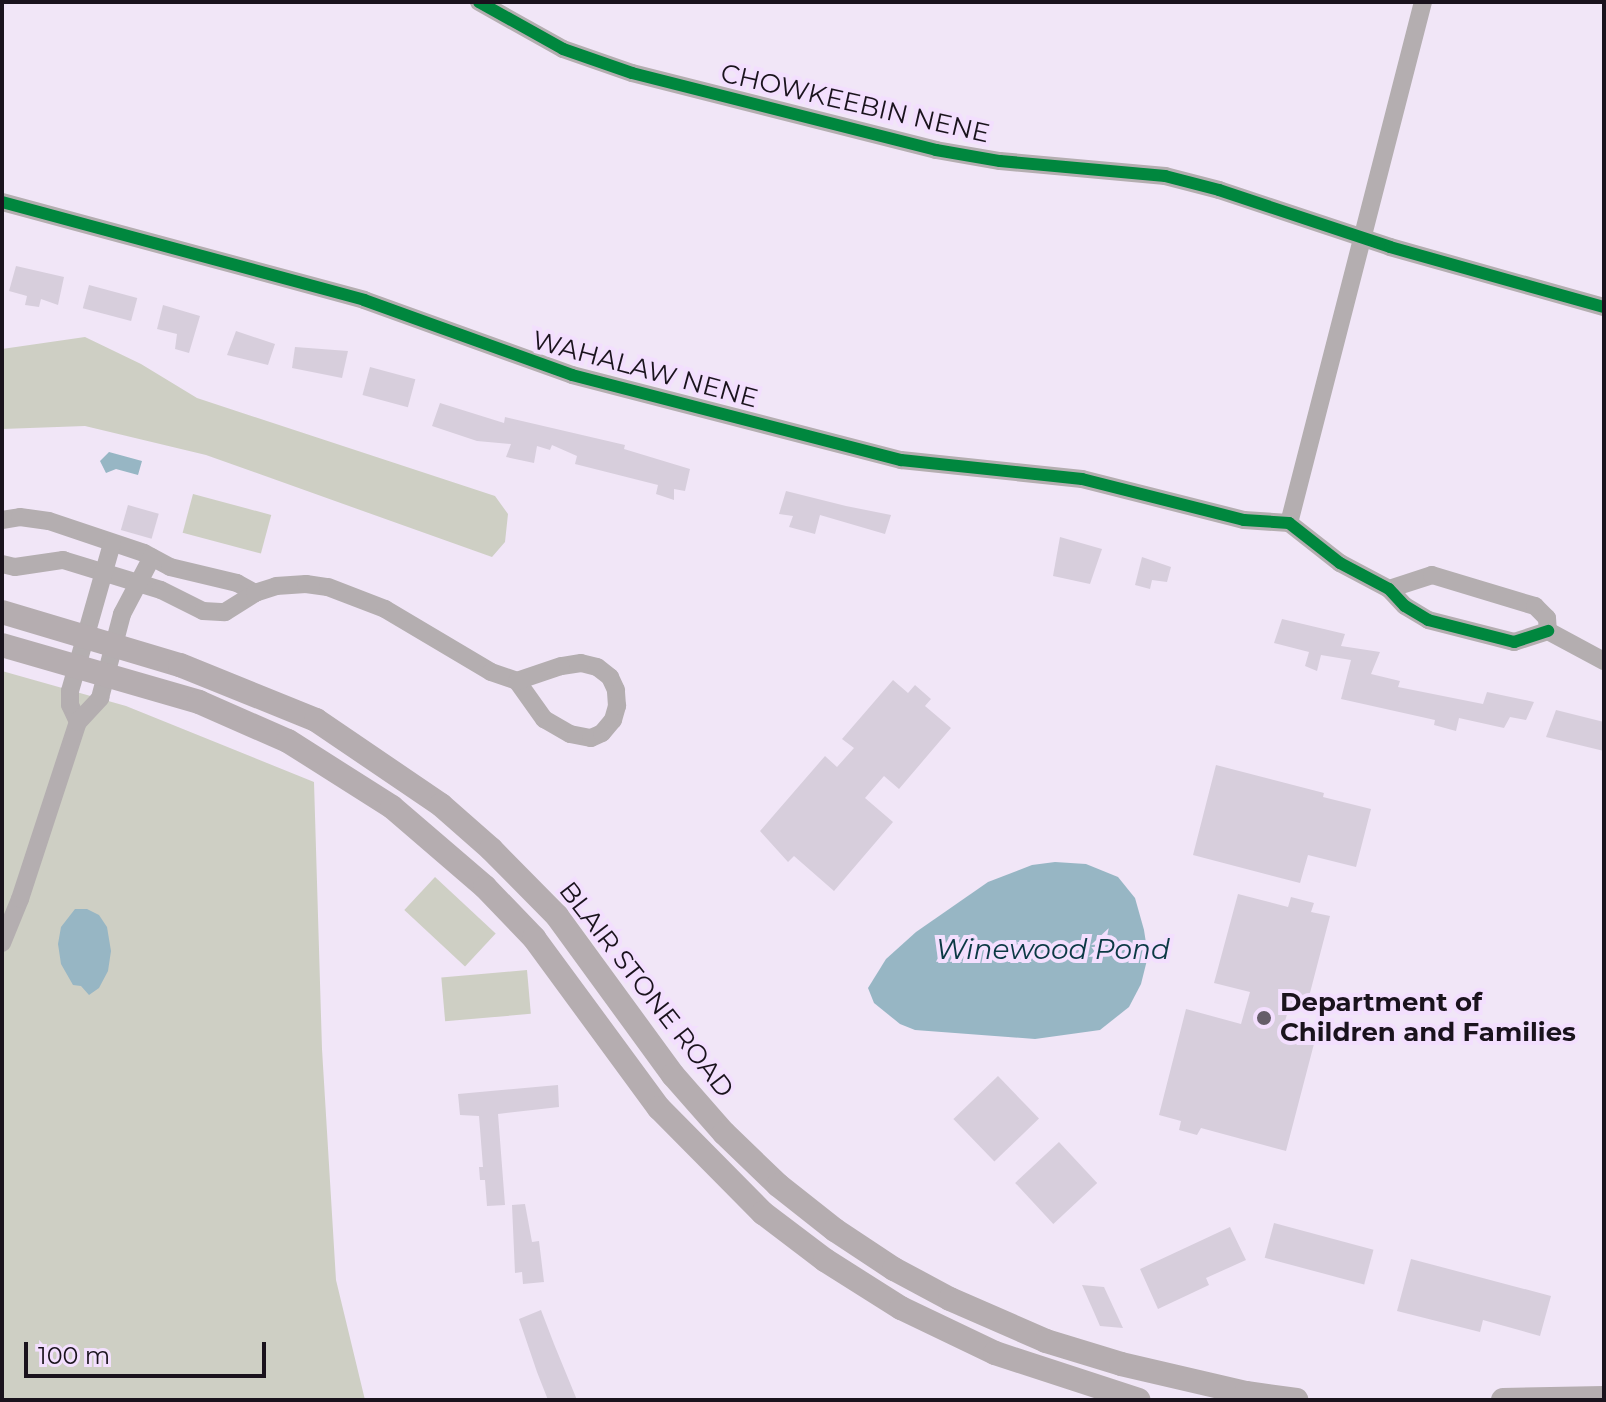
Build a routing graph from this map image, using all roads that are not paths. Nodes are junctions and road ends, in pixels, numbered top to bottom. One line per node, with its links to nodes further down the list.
1 (479, 2): 4 (street, CHOWKEEBIN NENE)
2 (1423, 2): 4 (street)
3 (2, 202): 7 (street, WAHALAW NENE)
4 (1363, 237): 5 (street, CHOWKEEBIN NENE); 7 (street)
5 (1604, 307)
6 (2, 520): 8 (street)
7 (1289, 523): 13 (street)
8 (112, 544): 9 (street); 11 (street)
9 (152, 557): 12 (street); 14 (street)
10 (2, 564): 11 (street)
11 (105, 572): 12 (street); 17 (street)
12 (139, 583): 14 (street); 18 (street)
13 (1389, 589): 16 (street); 16 (street)
14 (255, 593): 23 (street)
15 (2, 612): 17 (main road, BLAIR STONE ROAD)
16 (1548, 631): 20 (street)
17 (86, 636): 18 (main road, BLAIR STONE ROAD); 21 (street)
18 (115, 644): 22 (street); 25 (main road, BLAIR STONE ROAD)
19 (2, 645): 21 (main road)
20 (1604, 661)
21 (78, 666): 22 (main road); 24 (street)
22 (106, 674): 24 (street); 26 (main road)
23 (517, 681): 23 (street)
24 (78, 722): 27 (street)
25 (557, 916): 26 (main road); 28 (main road, BLAIR STONE ROAD)
26 (534, 938): 29 (main road)
27 (2, 943)
28 (778, 1185): 29 (main road); 30 (main road, BLAIR STONE ROAD)
29 (756, 1206): 31 (main road)
30 (995, 1320): 31 (main road); 32 (main road, BLAIR STONE ROAD)
31 (983, 1348): 34 (main road)
32 (1251, 1397): 35 (main road, BLAIR STONE ROAD)
33 (1604, 1398): 36 (main road)
34 (1139, 1400)
35 (1297, 1400)
36 (1503, 1400)

